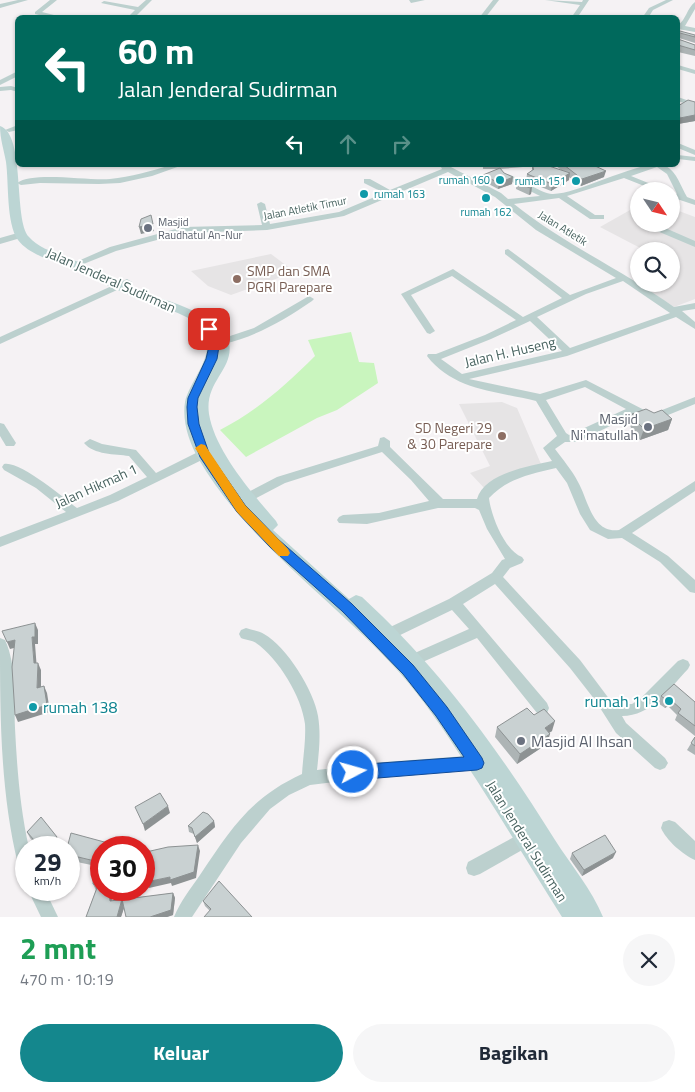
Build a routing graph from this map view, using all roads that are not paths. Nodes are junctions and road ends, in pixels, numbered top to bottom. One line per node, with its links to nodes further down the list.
1 (25, 0): 13 (street)
2 (54, 0): 15 (street)
3 (148, 0): 14 (street)
4 (422, 0): 9 (street)
5 (496, 0): 17 (street)
6 (548, 0): 10 (street)
7 (670, 0): 19 (street)
8 (686, 0): 12 (street)
9 (411, 1)
10 (584, 2): 18 (street)
11 (104, 3): 14 (street)
12 (695, 4): 20 (street)
13 (0, 6)
14 (139, 9): 16 (street)
15 (47, 15)
16 (133, 15)
17 (484, 15)
18 (576, 15)
19 (647, 15)
20 (680, 27)
21 (680, 28): 22 (street)
22 (695, 30)
23 (680, 68): 24 (street)
24 (695, 72)
25 (15, 75): 26 (street)
26 (0, 83)
27 (0, 89): 28 (street)
28 (15, 89)
29 (680, 101): 30 (street)
30 (695, 106)
31 (0, 120): 32 (main road, Jalan Jenderal Sudirman)
32 (9, 129): 37 (main road, Jalan Jenderal Sudirman)
33 (680, 146): 34 (street)
34 (695, 153)
35 (680, 157): 36 (street)
36 (695, 159)
37 (15, 160)
38 (16, 167): 60 (main road, Jalan Jenderal Sudirman)
39 (17, 167): 47 (main road, Jalan Jenderal Sudirman)
40 (172, 167): 47 (street)
41 (444, 167): 49 (street, Jalan Atletik Timur); 54 (street, Jalan Atletik)
42 (651, 167): 45 (street)
43 (660, 167): 53 (street)
44 (507, 176): 51 (street)
45 (625, 176): 48 (street); 50 (street)
46 (367, 181): 49 (street)
47 (21, 182): 64 (main road, Jalan Jenderal Sudirman)
48 (641, 182)
49 (389, 193): 58 (street, Jalan Atletik Timur)
50 (560, 195): 51 (street); 57 (street)
51 (548, 197): 54 (street)
52 (680, 197): 53 (street)
53 (684, 199): 56 (street)
54 (507, 202): 65 (street, Jalan Atletik)
55 (261, 204): 58 (street)
56 (695, 204)
57 (601, 217)
58 (267, 227): 64 (street, Jalan Atletik Timur)
59 (667, 232): 62 (street)
60 (21, 235): 61 (street); 64 (main road, Jalan Jenderal Sudirman)
61 (0, 240)
62 (695, 244)
63 (508, 252): 67 (street)
64 (76, 263): 66 (main road, Jalan Jenderal Sudirman)
65 (624, 278): 67 (street); 70 (street, Jalan Atletik)
66 (123, 284): 74 (street); 75 (main road, Jalan Jenderal Sudirman); 85 (main road, Jalan Jenderal Sudirman)
67 (568, 298): 71 (street)
68 (309, 299): 75 (street)
69 (695, 307): 70 (street); 70 (street, Jalan H. Huseng)
70 (679, 314): 72 (street, Jalan Atletik); 76 (street, Jalan H. Huseng)
71 (526, 318): 73 (street); 76 (street); 77 (street)
72 (695, 326)
73 (430, 331)
74 (0, 341)
75 (224, 341): 90 (main road, Jalan Jenderal Sudirman)
76 (569, 352): 77 (street, Jalan H. Huseng)
77 (460, 378): 78 (street, Jalan H. Huseng)
78 (540, 398): 80 (street); 82 (street)
79 (695, 400): 80 (street)
80 (636, 409): 82 (street)
81 (0, 427): 83 (street)
82 (562, 436): 86 (street)
83 (10, 443)
84 (90, 443): 88 (street)
85 (204, 454): 88 (street, Jalan Hikmah 1); 90 (main road, Jalan Jenderal Sudirman)
86 (559, 462): 92 (street); 95 (street)
87 (8, 467): 93 (street)
88 (153, 477): 93 (street, Jalan Hikmah 1)
89 (695, 485): 95 (street)
90 (242, 500): 91 (street); 102 (main road, Jalan Jenderal Sudirman); 106 (main road, Jalan Jenderal Sudirman)
91 (441, 503): 92 (street); 94 (street)
92 (483, 507): 97 (street)
93 (75, 513): 96 (street, Jalan Hikmah 1)
94 (343, 520)
95 (623, 533): 98 (street)
96 (0, 542)
97 (496, 578): 99 (street); 108 (street)
98 (695, 588)
99 (454, 603): 100 (street); 102 (street)
100 (479, 631): 104 (street); 107 (street)
101 (246, 634): 111 (street)
102 (389, 634): 104 (main road, Jalan Jenderal Sudirman)
103 (0, 644): 113 (street)
104 (413, 660): 106 (main road, Jalan Jenderal Sudirman)
105 (683, 665): 108 (street)
106 (433, 691): 109 (main road, Jalan Jenderal Sudirman)
107 (542, 708)
108 (610, 710): 110 (street)
109 (484, 761): 111 (street); 114 (main road, Jalan Jenderal Sudirman); 121 (main road, Jalan Jenderal Sudirman)
110 (660, 763)
111 (309, 778): 119 (street)
112 (669, 828): 115 (street)
113 (19, 836)
114 (525, 839): 116 (street); 120 (main road, Jalan Jenderal Sudirman)
115 (695, 852)
116 (474, 868)
117 (42, 901): 118 (street)
118 (50, 917)
119 (182, 917)
120 (575, 917)
121 (592, 917)

